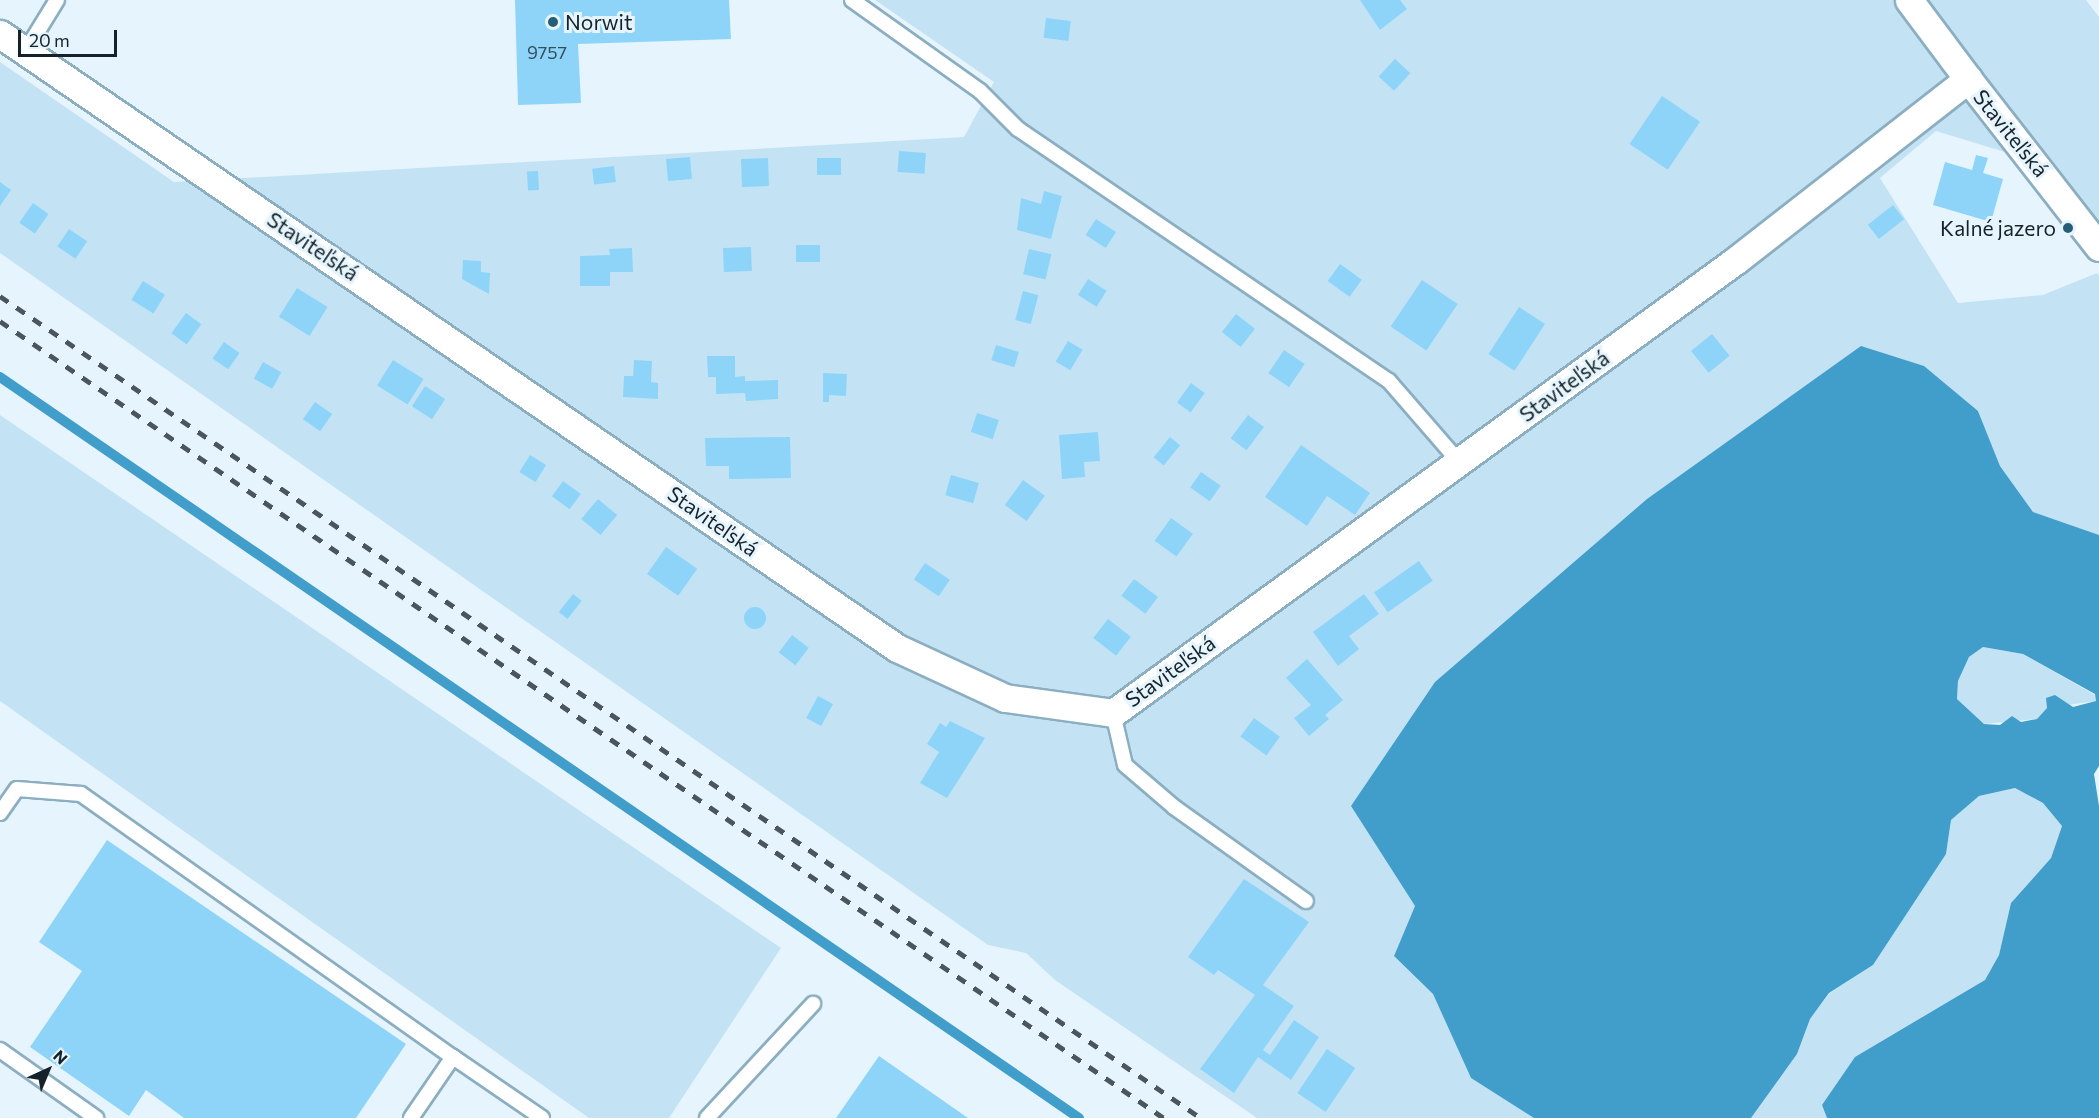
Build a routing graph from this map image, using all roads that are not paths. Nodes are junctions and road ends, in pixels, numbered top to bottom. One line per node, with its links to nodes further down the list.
1 (57, 0): 5 (lane)
2 (852, 0): 8 (lane)
3 (1910, 0): 6 (street)
4 (0, 34): 5 (street, Staviteľská)
5 (26, 52): 9 (street, Staviteľská)
6 (1968, 80): 7 (street, Staviteľská); 8 (street, Staviteľská)
7 (2099, 247)
8 (1460, 463): 9 (street, Staviteľská)
9 (1113, 712): 11 (lane)
10 (0, 813): 14 (lane)
11 (1306, 901)
12 (813, 1004): 18 (lane)
13 (0, 1050): 15 (lane)
14 (453, 1057): 16 (lane); 17 (lane)
15 (96, 1118)
16 (411, 1118)
17 (542, 1118)
18 (707, 1118)

